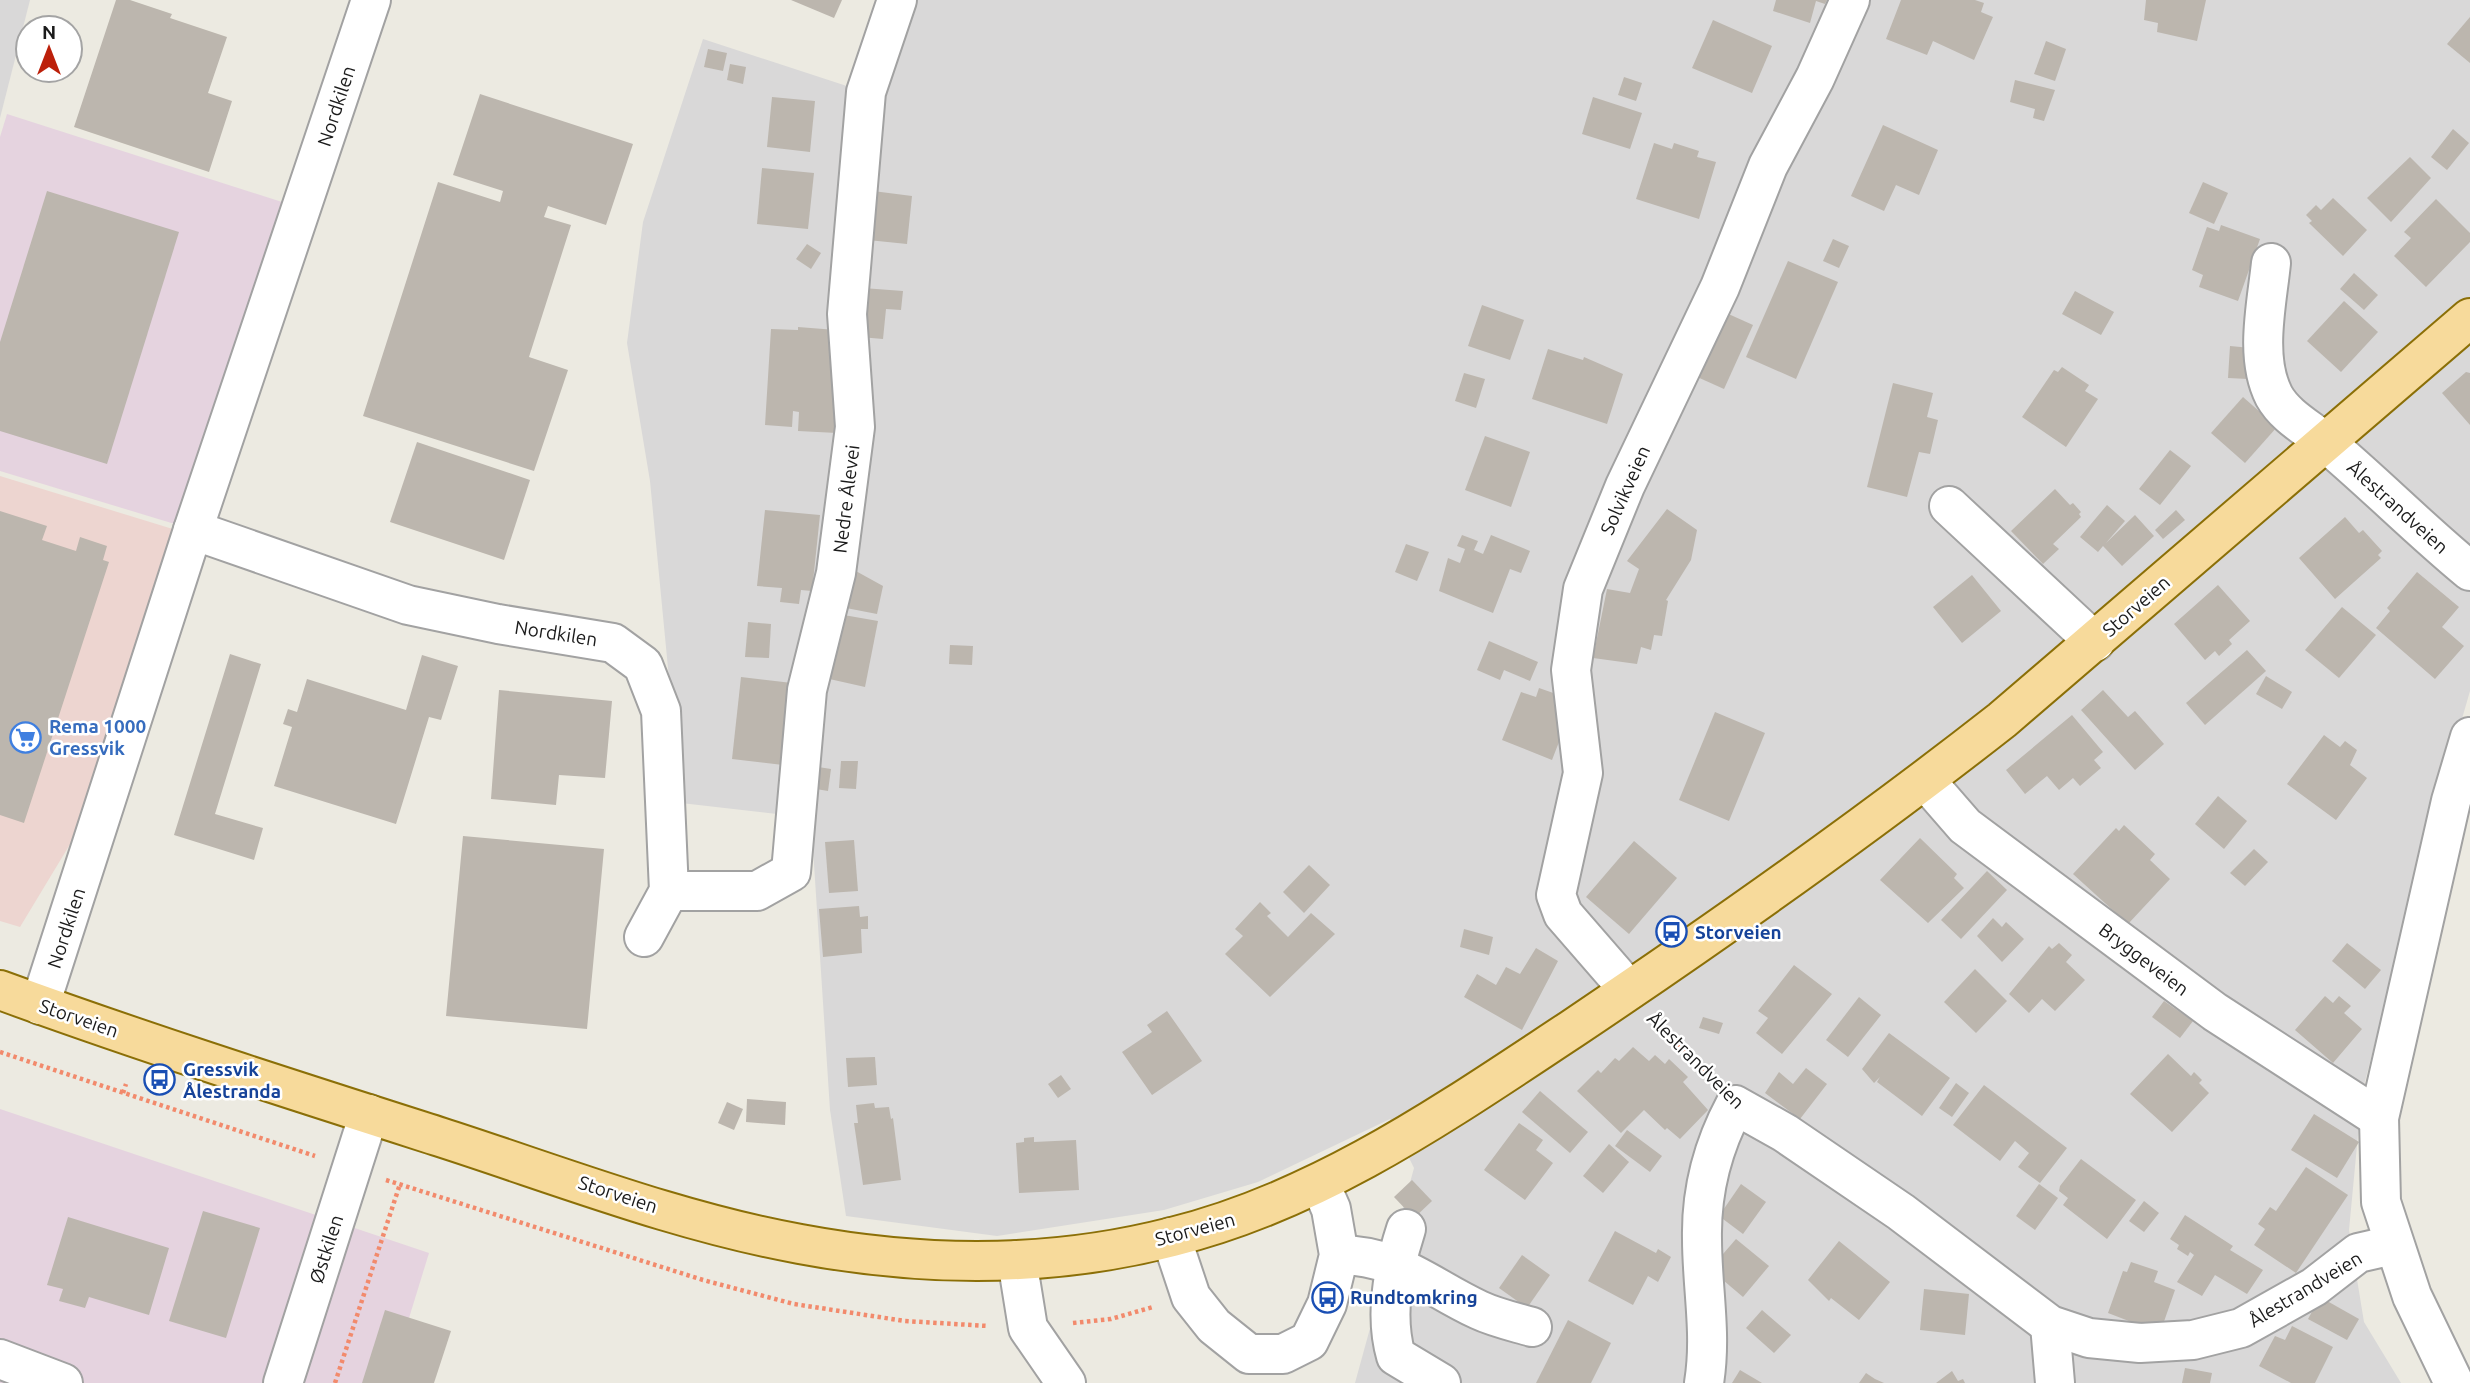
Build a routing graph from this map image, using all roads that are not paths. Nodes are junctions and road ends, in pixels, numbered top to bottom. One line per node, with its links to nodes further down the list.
1 (370, 0): 8 (street, Nordkilen)
2 (897, 0): 13 (street, Nedre Ålevei)
3 (1850, 0): 16 (street, Solvikveien)
4 (2271, 263): 6 (street, Ålestrandveien)
5 (2470, 318): 6 (main road, Storveien)
6 (2326, 443): 9 (street, Ålestrandveien); 10 (main road, Storveien)
7 (1949, 506): 10 (street)
8 (193, 530): 13 (street, Nordkilen); 17 (street, Nordkilen)
9 (2470, 572)
10 (2095, 642): 12 (main road, Storveien)
11 (2470, 737): 19 (street)
12 (1925, 780): 16 (main road, Storveien); 19 (street, Bryggeveien)
13 (669, 891): 14 (street)
14 (644, 937)
15 (0, 990): 17 (main road, Storveien)
16 (1641, 1004): 20 (main road, Storveien)
17 (40, 1005): 18 (main road, Storveien)
18 (369, 1114): 25 (main road, Storveien); 31 (street, Østkilen)
19 (2379, 1118): 23 (street)
20 (1320, 1184): 22 (main road, Storveien); 24 (street)
21 (1406, 1229): 26 (street)
22 (1171, 1237): 24 (street); 25 (main road, Storveien)
23 (2393, 1245): 27 (street, Ålestrandveien); 36 (street)
24 (1339, 1255): 26 (street)
25 (1017, 1261): 32 (street)
26 (1395, 1265): 28 (street); 33 (street)
27 (2050, 1325): 34 (street, Ålestrandveien); 35 (street)
28 (1532, 1327)
29 (0, 1359): 30 (street)
30 (63, 1383)
31 (283, 1383)
32 (1066, 1383)
33 (1441, 1383)
34 (1704, 1383)
35 (2055, 1383)
36 (2454, 1383)

